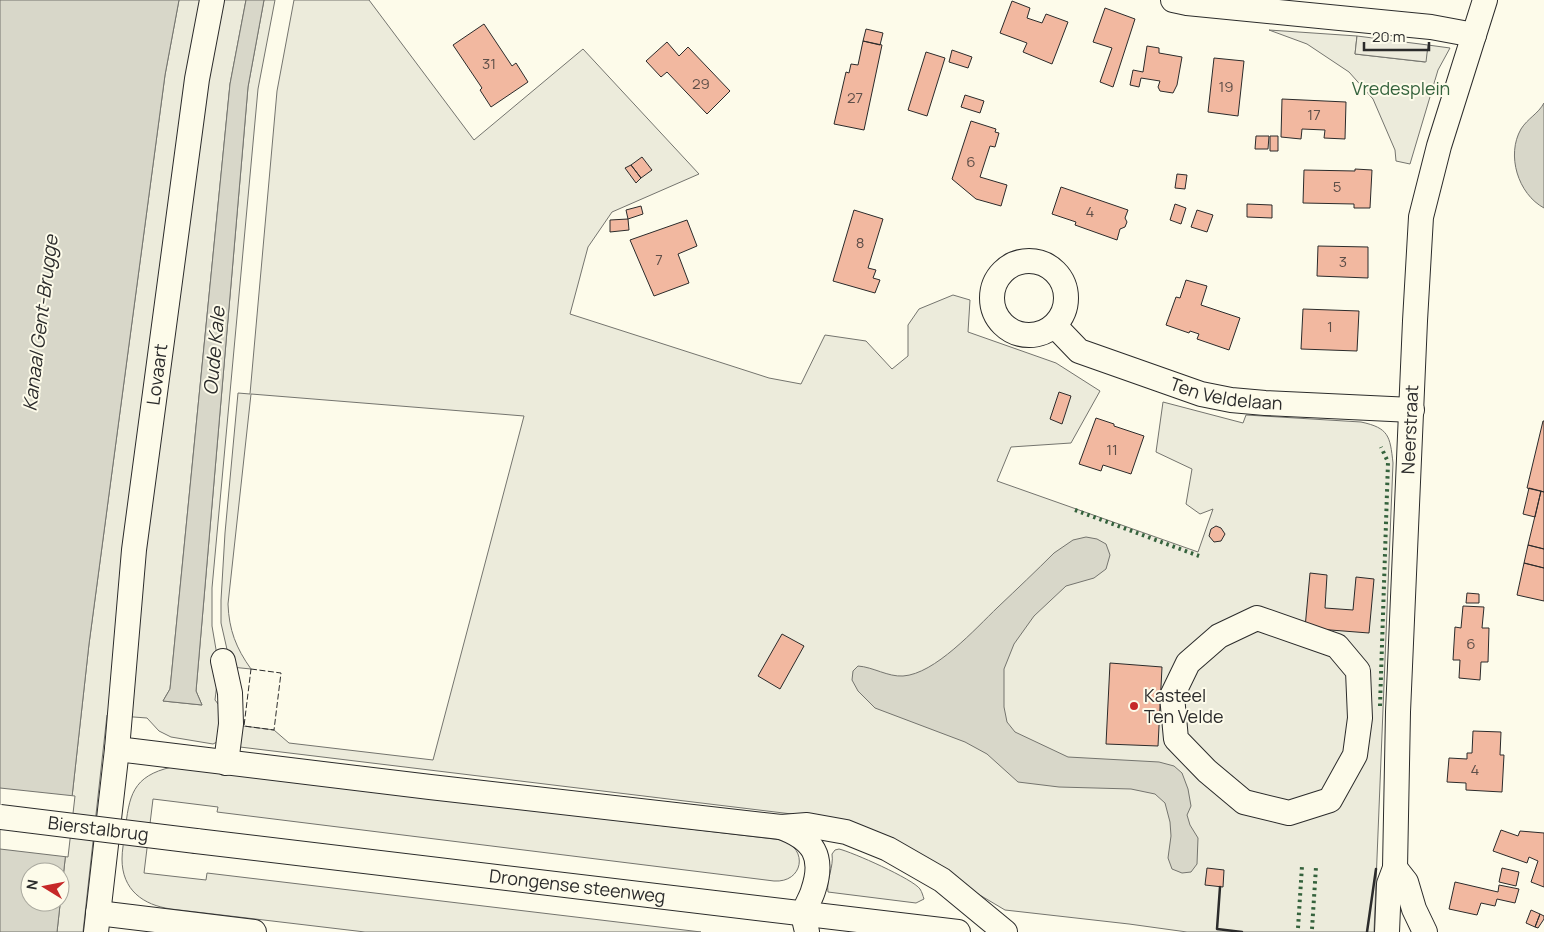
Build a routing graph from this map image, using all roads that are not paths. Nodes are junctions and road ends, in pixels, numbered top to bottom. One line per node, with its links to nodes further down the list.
1 (212, 0): 9 (street, Lovaart)
2 (1174, 0): 4 (street)
3 (1485, 0): 4 (street, Neerstraat)
4 (1474, 35): 6 (street, Neerstraat)
5 (1055, 326): 6 (street, Ten Veldelaan)
6 (1412, 410): 14 (street, Neerstraat)
7 (223, 661): 10 (street)
8 (1360, 718): 8 (street)
9 (117, 750): 10 (street); 15 (street, Lovaart)
10 (226, 762): 12 (street)
11 (0, 817): 13 (street, Bierstalbrug, bridge)
12 (781, 827): 16 (street); 19 (street)
13 (196, 841): 16 (street, Drongense steenweg)
14 (1395, 868): 20 (street, Neerstraat); 21 (street)
15 (97, 923): 17 (street)
16 (806, 923): 18 (street, Drongense steenweg)
17 (254, 932)
18 (958, 932)
19 (1005, 932)
20 (1387, 932)
21 (1425, 932)

